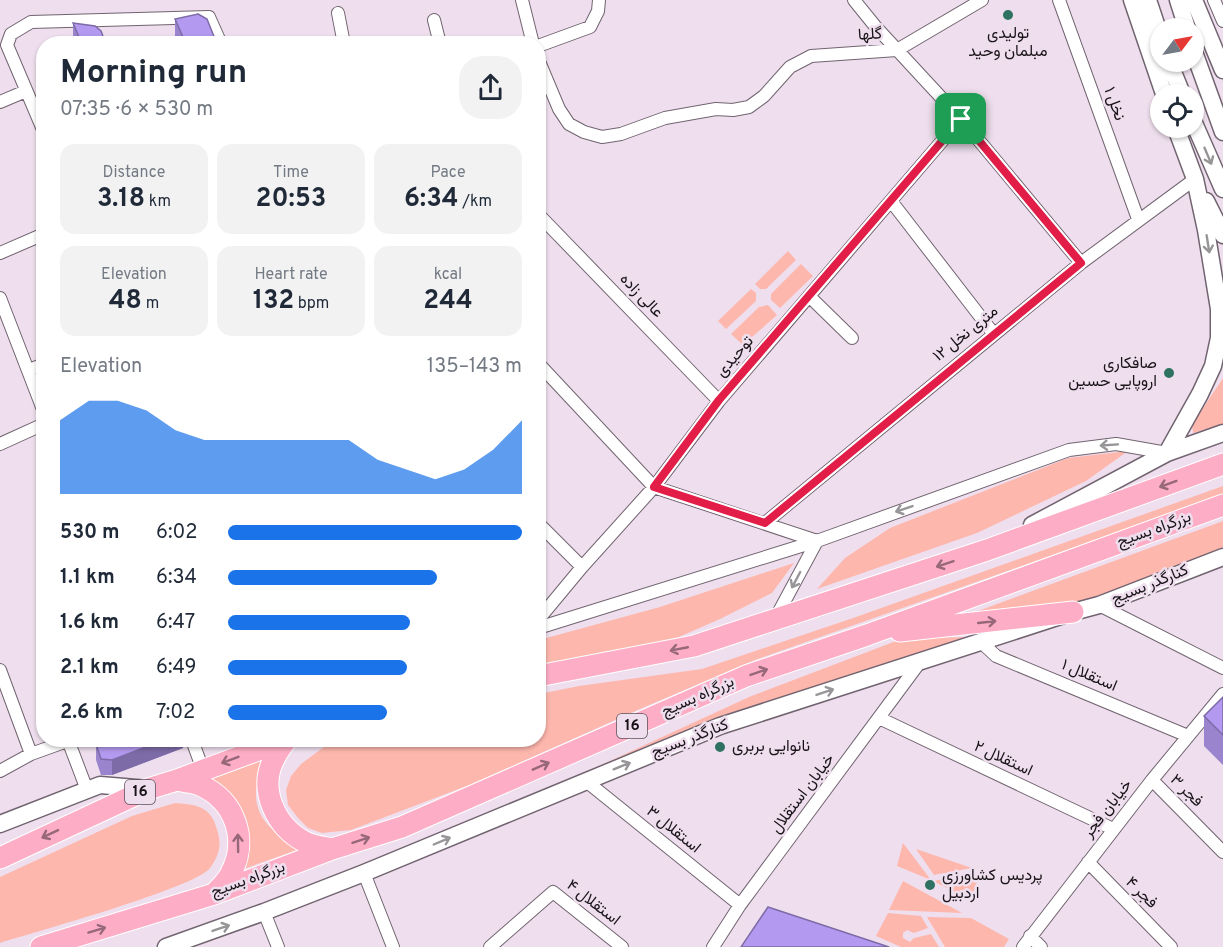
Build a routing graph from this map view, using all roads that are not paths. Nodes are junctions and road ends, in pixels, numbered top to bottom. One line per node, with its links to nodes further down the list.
1 (522, 0): 21 (street)
2 (599, 0): 22 (street)
3 (854, 0): 23 (street)
4 (982, 0): 23 (street, گلها)
5 (1059, 0): 38 (street, نخل ۱)
6 (1132, 0): 27 (main road)
7 (1148, 0): 12 (main road)
8 (1178, 0): 13 (main road)
9 (1194, 0): 24 (main road)
10 (1214, 0): 16 (street)
11 (338, 14): 19 (street)
12 (1154, 18)
13 (1184, 18)
14 (93, 20): 17 (street); 18 (street); 28 (street)
15 (434, 20): 20 (street)
16 (1223, 21)
17 (100, 36)
18 (217, 36)
19 (342, 36)
20 (438, 36)
21 (531, 36)
22 (546, 43)
23 (897, 50): 26 (street, گلها); 31 (street)
24 (1223, 70)
25 (1201, 72): 32 (main road)
26 (546, 78)
27 (1161, 84)
28 (26, 91): 29 (street); 30 (street)
29 (0, 102)
30 (36, 114)
31 (961, 119): 37 (street, توحیدی); 43 (street)
32 (1223, 132)
33 (1180, 138): 35 (main road)
34 (1201, 138): 36 (main road, one-way to 36)
35 (1195, 179): 38 (street, ۱۲ متری نخل); 40 (main road); 56 (main road, one-way to 56)
36 (1223, 189)
37 (891, 201): 44 (street, توحیدی); 46 (street)
38 (1138, 219): 43 (street, ۱۲ متری نخل)
39 (546, 222): 52 (street, عالی زاده)
40 (1223, 235)
41 (36, 237): 42 (street)
42 (0, 253)
43 (1081, 263): 46 (street, ۱۲ متری نخل)
44 (809, 296): 47 (street); 52 (street, توحیدی)
45 (0, 298): 49 (street)
46 (993, 333): 60 (street, ۱۲ متری نخل)
47 (852, 338)
48 (36, 367): 49 (street)
49 (29, 370): 51 (street)
50 (546, 372): 58 (street)
51 (36, 390)
52 (719, 400): 58 (street, توحیدی)
53 (36, 428): 55 (street)
54 (1223, 433): 56 (main road)
55 (0, 444)
56 (1167, 453): 62 (street, one-way to 62); 63 (main road)
57 (1223, 464): 63 (highway, one-way to 63)
58 (654, 487): 60 (street); 65 (street, توحیدی)
59 (1223, 505): 71 (highway, بزرگراه بسیج / 16)
60 (765, 523): 62 (street)
61 (546, 531): 65 (street)
62 (817, 541): 69 (street, one-way to 69); 70 (street)
63 (987, 550): 69 (highway, one-way to 69)
64 (1223, 556): 66 (main road, کنارگذر بسیج)
65 (582, 567): 67 (street, توحیدی)
66 (1099, 605): 68 (main road, کنارگذر بسیج); 74 (street)
67 (546, 610)
68 (1073, 612): 71 (highway, one-way to 68); 72 (main road, کنارگذر بسیج)
69 (775, 620): 76 (highway, one-way to 76)
70 (546, 626)
71 (867, 635): 95 (highway, بزرگراه بسیج / 16, one-way to 71)
72 (981, 642): 73 (main road, کنارگذر بسیج); 79 (street, استقلال ۱)
73 (920, 662): 78 (street, خیابان استقلال); 90 (main road, کنارگذر بسیج, one-way to 73)
74 (1223, 668)
75 (0, 670): 85 (street)
76 (546, 674)
77 (1221, 700): 79 (street, خیابان فجر)
78 (879, 718): 94 (street, استقلال ۲); 101 (street, خیابان استقلال)
79 (1188, 736): 89 (street, خیابان فجر)
80 (50, 747): 85 (street)
81 (72, 747): 92 (street)
82 (195, 747): 86 (street)
83 (249, 747): 86 (highway, 16, one-way to 86)
84 (281, 747): 95 (highway)
85 (31, 754): 87 (street)
86 (203, 770): 88 (highway, 16)
87 (0, 771)
88 (177, 780): 91 (highway, 16); 100 (highway, one-way to 88)
89 (1152, 780): 94 (street, خیابان فجر); 96 (street, فجر ۳)
90 (586, 781): 99 (main road, کنارگذر بسیج, one-way to 90); 101 (street, استقلال ۳)
91 (148, 789): 92 (main road); 97 (highway, 16, one-way to 97)
92 (87, 790): 93 (main road)
93 (0, 824)
94 (1113, 829): 98 (street, خیابان فجر)
95 (332, 849): 100 (highway, بزرگراه بسیج / 16)
96 (1223, 852)
97 (0, 858)
98 (1088, 862): 103 (street, خیابان فجر); 113 (street, فجر ۴)
99 (364, 873): 102 (main road, کنارگذر بسیج); 107 (street)
100 (214, 894): 104 (highway, بزرگراه بسیج / 16, one-way to 100)
101 (740, 905): 110 (street, خیابان استقلال)
102 (264, 912): 105 (main road, کنارگذر بسیج, one-way to 102); 106 (street)
103 (1030, 936): 111 (street, خیابان فجر); 112 (street)
104 (41, 947)
105 (166, 947)
106 (278, 947)
107 (393, 947)
108 (490, 947): 109 (street, استقلال ۴)
109 (622, 947)
110 (713, 947)
111 (1023, 947)
112 (1041, 947)
113 (1171, 947)

